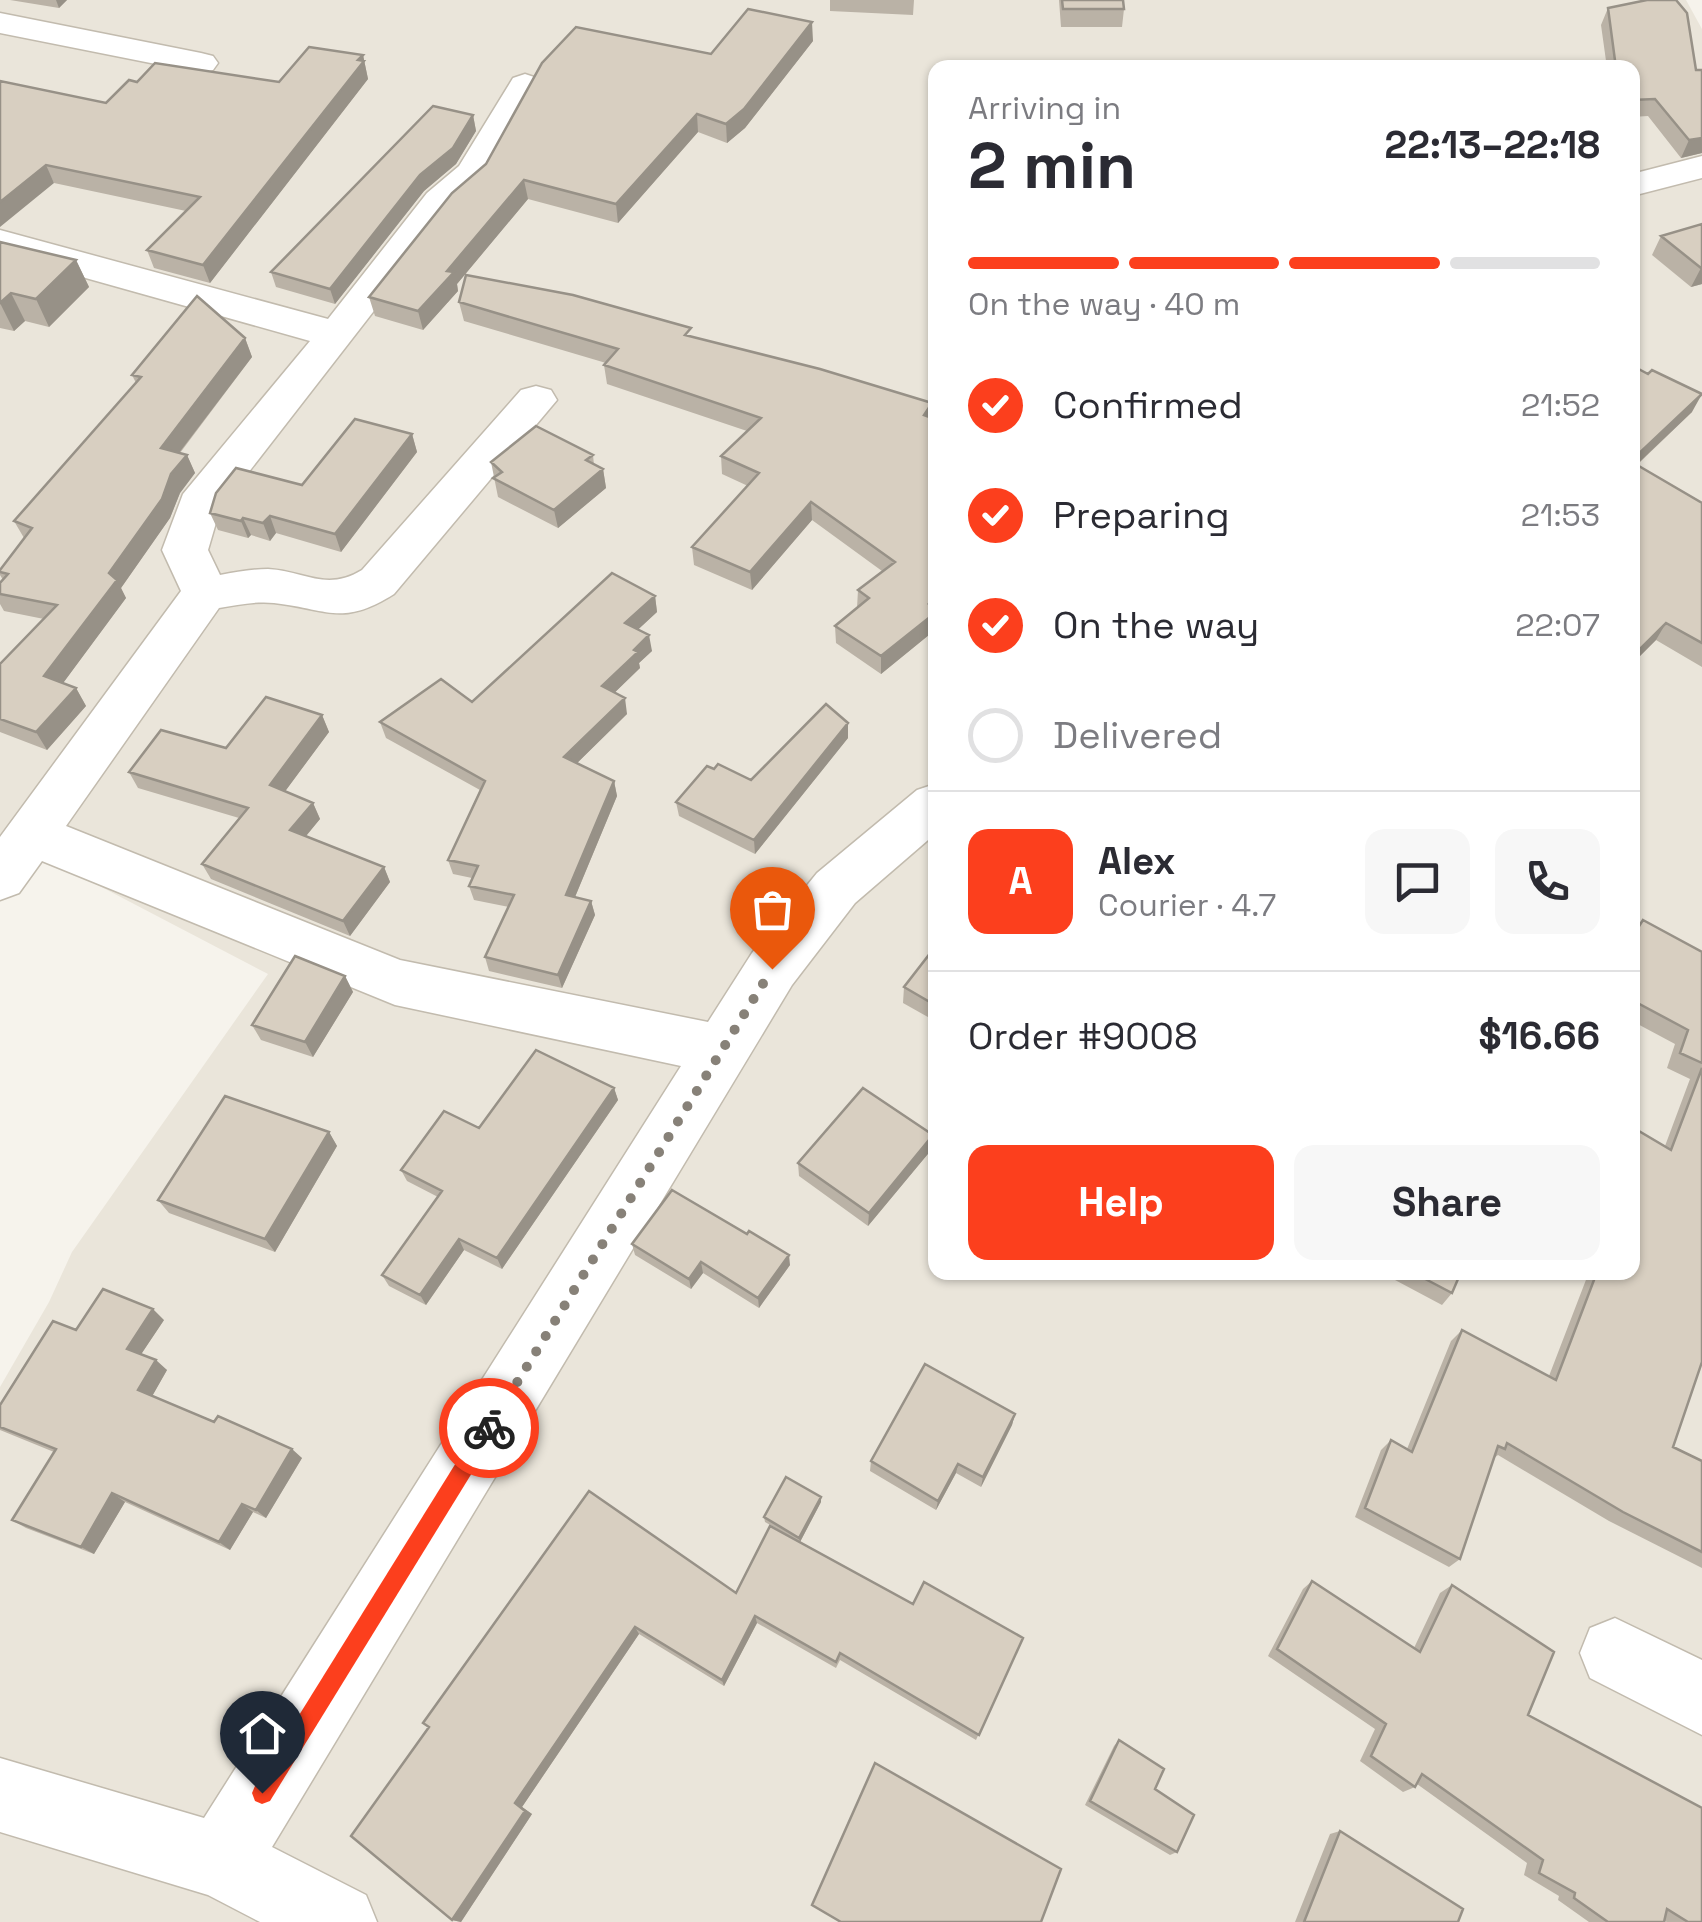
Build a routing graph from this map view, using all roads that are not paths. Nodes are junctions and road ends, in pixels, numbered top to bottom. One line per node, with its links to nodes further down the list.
1 (0, 23): 2 (street)
2 (201, 63)
3 (526, 85): 7 (street)
4 (1702, 168): 5 (street)
5 (1640, 182)
6 (0, 242): 7 (street)
7 (337, 335): 9 (street)
8 (536, 400): 9 (street)
9 (206, 593): 11 (street)
10 (928, 810): 13 (street)
11 (32, 834): 12 (street); 13 (street)
12 (0, 878)
13 (723, 1050): 17 (street)
14 (1616, 1653): 15 (street)
15 (1702, 1699)
16 (0, 1795): 17 (street)
17 (221, 1861): 18 (street)
18 (339, 1922)

